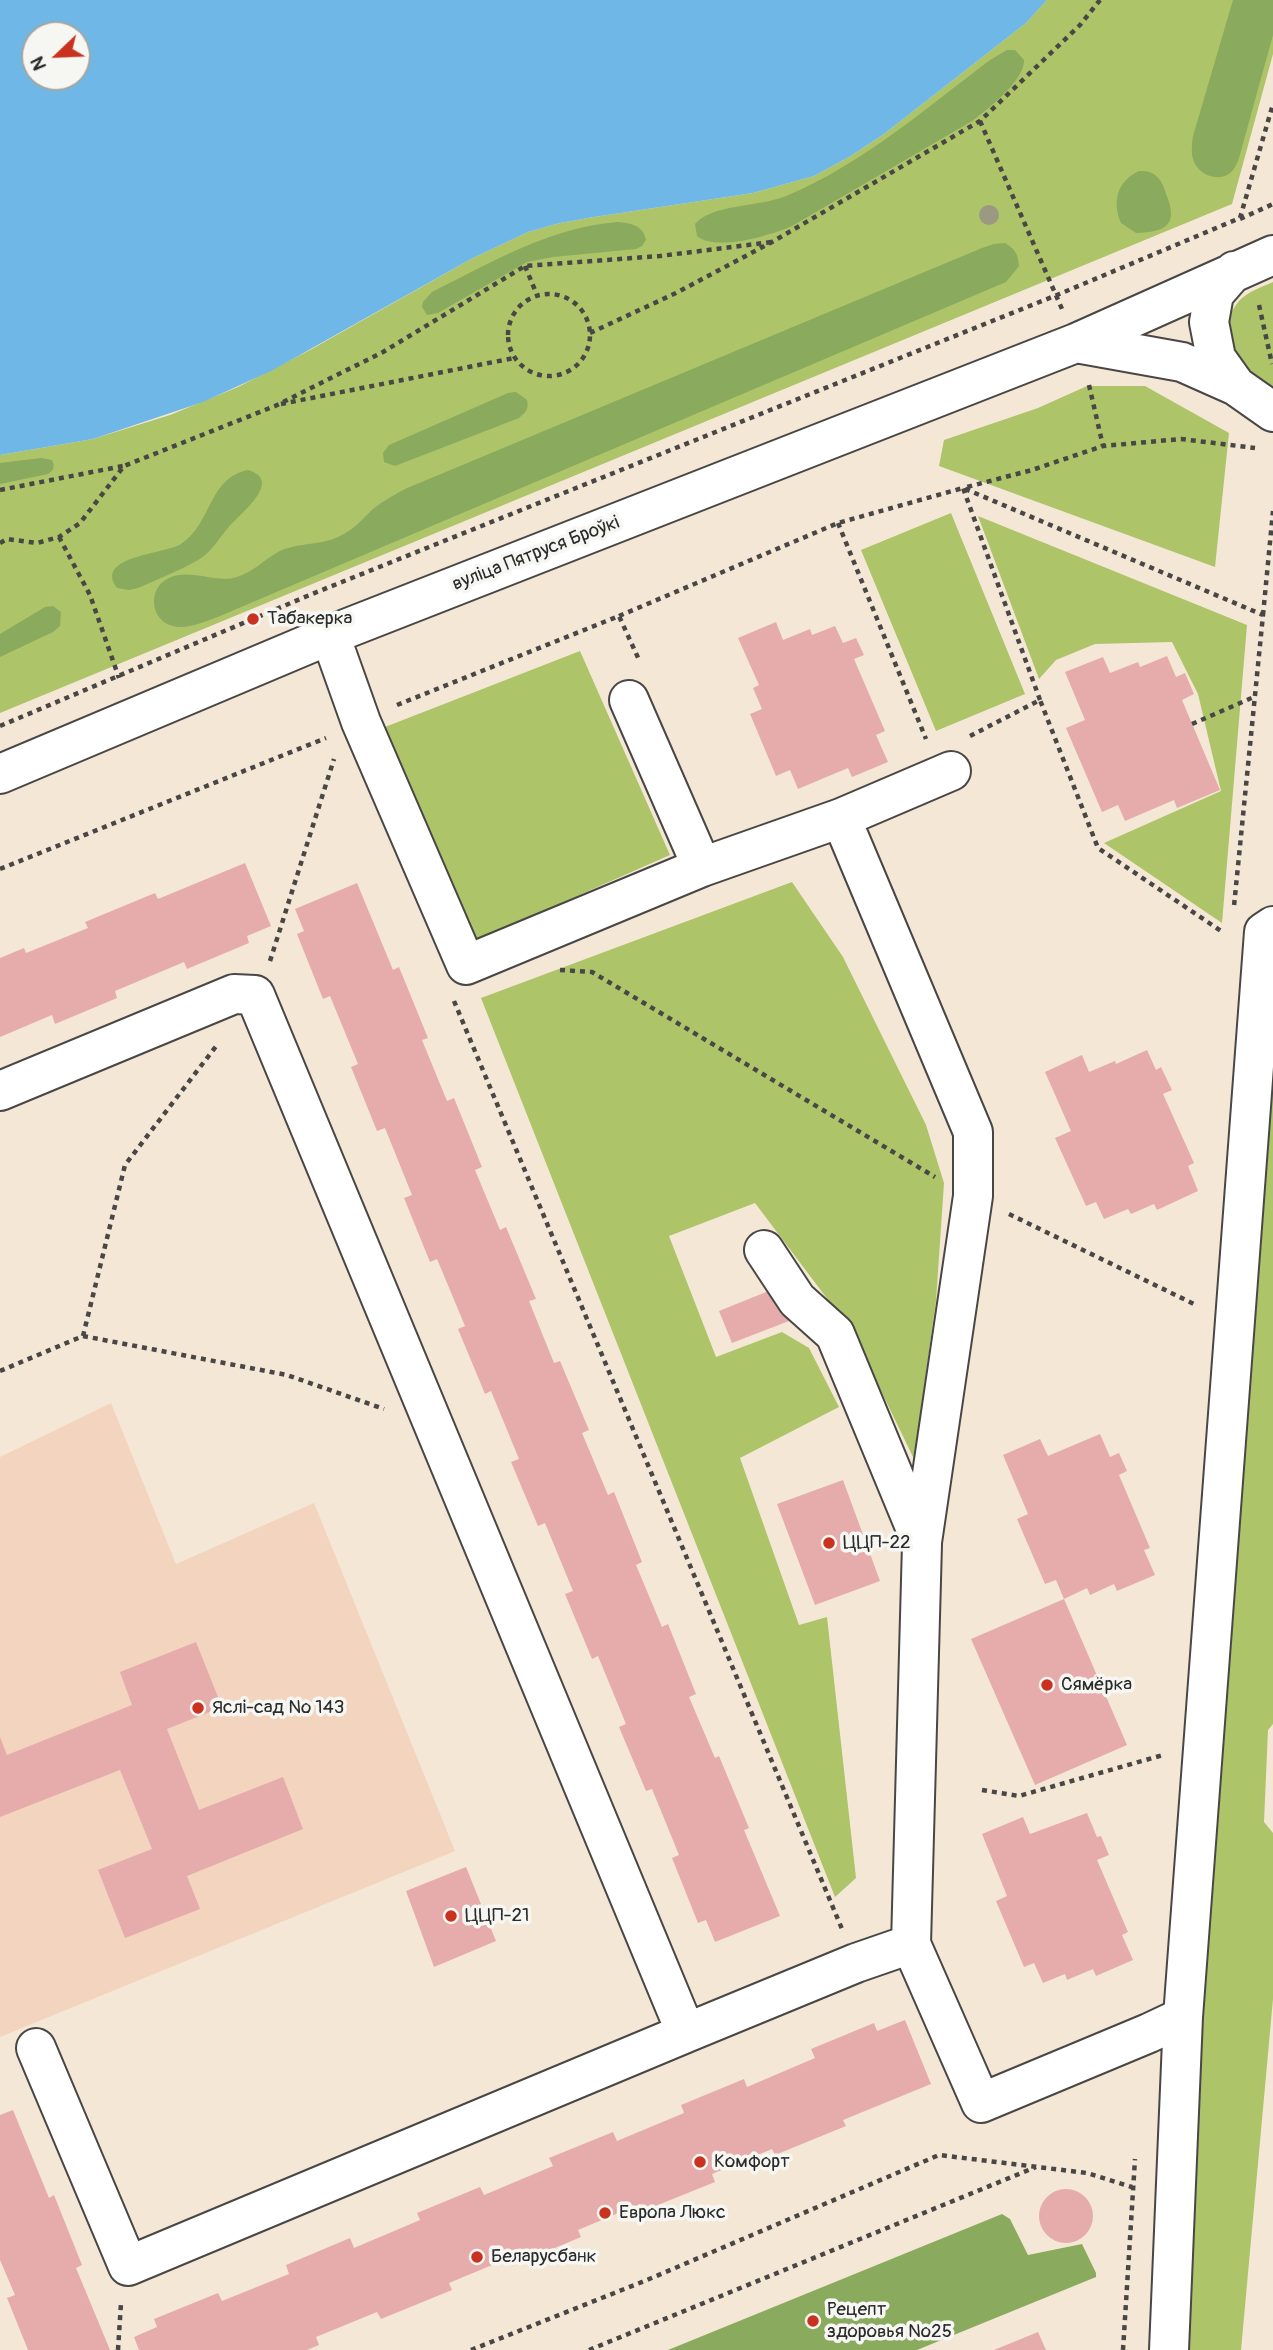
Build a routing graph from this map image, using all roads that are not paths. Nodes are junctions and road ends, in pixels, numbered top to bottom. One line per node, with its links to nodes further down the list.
1 (1273, 255): 2 (street, вуліца Пятруся Броўкі)
2 (1234, 271): 3 (street, вуліца Пятруся Броўкі); 4 (street)
3 (1076, 343): 4 (street); 6 (street, вуліца Пятруся Броўкі)
4 (1236, 386): 5 (street)
5 (1273, 412)
6 (330, 635): 9 (street, вуліца Пятруся Броўкі); 11 (street)
7 (635, 682): 11 (street)
8 (951, 771): 10 (street)
9 (0, 774)
10 (841, 818): 11 (street); 15 (street)
11 (702, 867)
12 (1273, 926): 17 (street)
13 (0, 1091): 18 (street)
14 (764, 1250): 15 (street)
15 (922, 1544): 16 (street)
16 (911, 1944): 17 (street); 18 (street)
17 (1183, 2017): 20 (street)
18 (686, 2033): 19 (street)
19 (36, 2048)
20 (1169, 2350)

